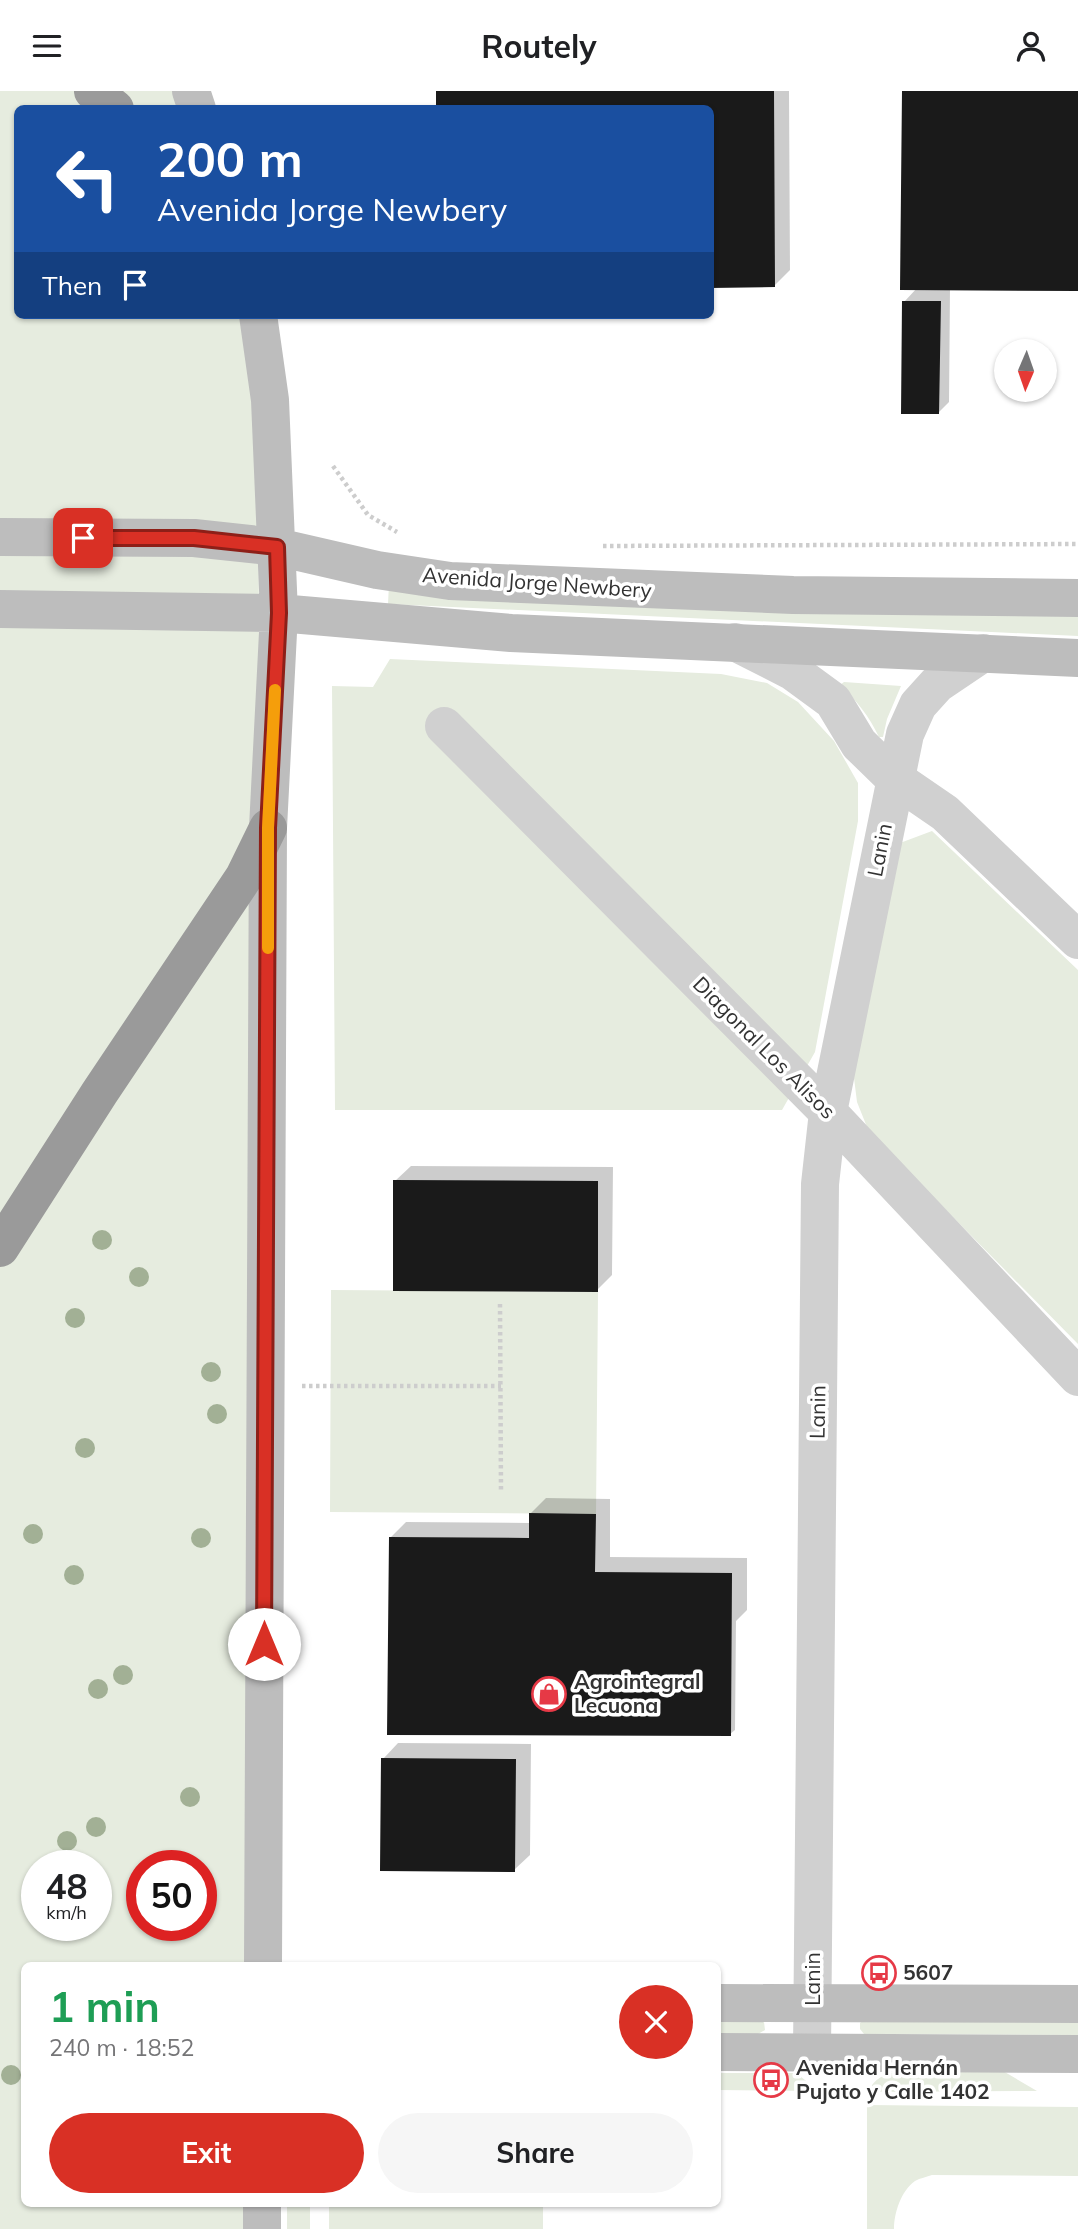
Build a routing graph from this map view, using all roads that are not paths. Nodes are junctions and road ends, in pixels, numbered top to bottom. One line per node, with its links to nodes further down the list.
1 (93, 91): 2 (highway)
2 (110, 105)
3 (259, 319): 5 (main road)
4 (0, 537): 5 (main road, Avenida Jorge Newbery)
5 (277, 547): 6 (main road, Avenida Jorge Newbery); 8 (main road)
6 (1078, 598)
7 (0, 609): 8 (main road)
8 (279, 613): 9 (main road); 14 (main road)
9 (735, 642): 10 (main road); 13 (street)
10 (983, 653): 11 (main road); 13 (street, Lanin)
11 (1078, 657)
12 (444, 726): 16 (street, Diagonal Los Alisos)
13 (894, 778): 15 (street); 16 (street, Lanin)
14 (268, 828): 17 (highway); 19 (main road)
15 (1078, 940)
16 (828, 1112): 18 (street, Diagonal Los Alisos); 21 (street, Lanin)
17 (0, 1248)
18 (1078, 1377)
19 (263, 1962)
20 (721, 2003): 21 (main road)
21 (813, 2003): 22 (main road); 24 (street, Lanin)
22 (1078, 2004)
23 (721, 2052): 24 (main road)
24 (813, 2052): 25 (main road)
25 (1078, 2053)
26 (262, 2207): 27 (main road)
27 (261, 2229)

